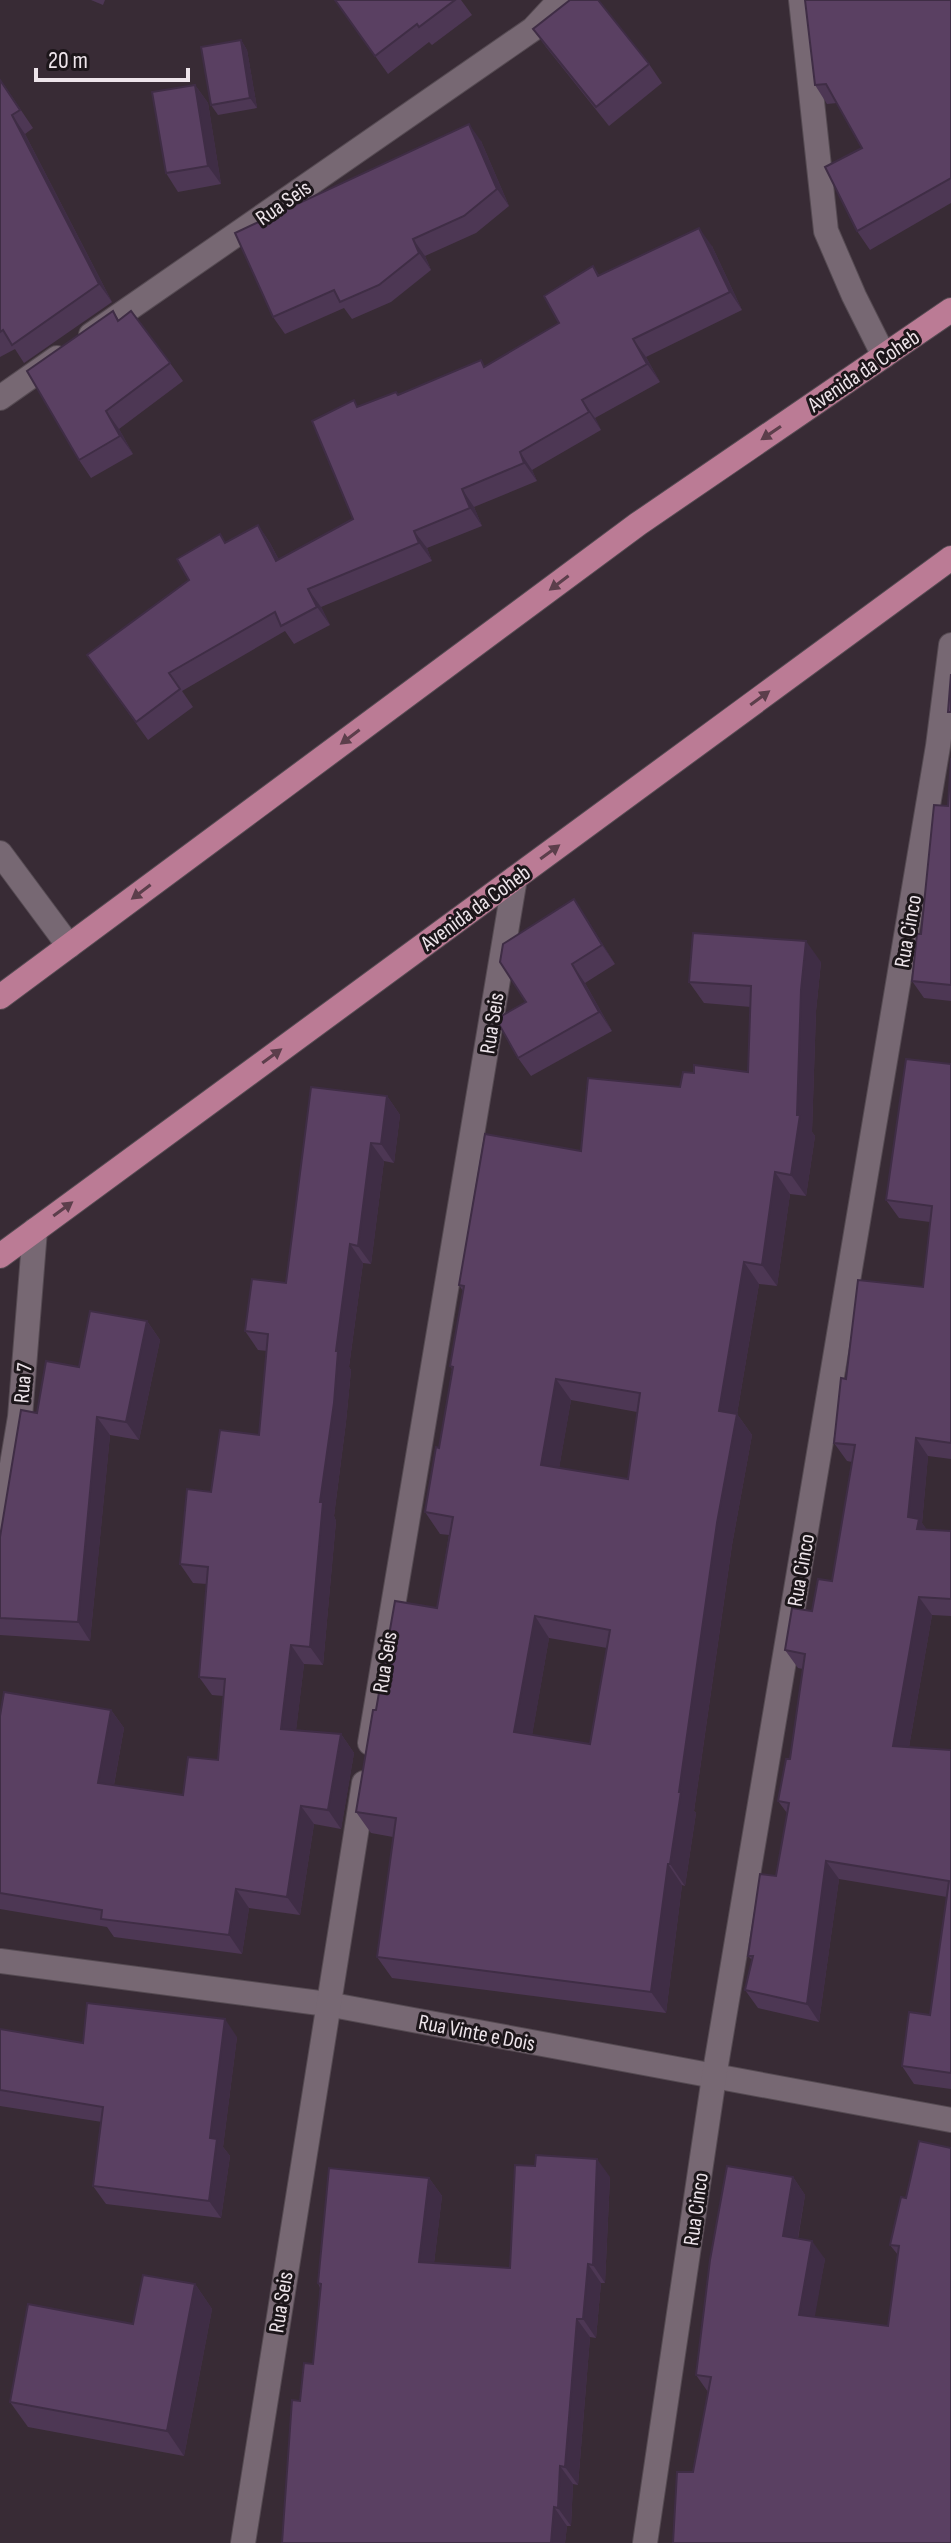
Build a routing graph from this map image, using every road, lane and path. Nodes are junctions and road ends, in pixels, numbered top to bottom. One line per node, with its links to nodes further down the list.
1 (560, 0): 5 (street, Rua Seis)
2 (801, 0): 4 (street)
3 (951, 310): 4 (main road, Avenida da Coheb)
4 (884, 356): 10 (main road, Avenida da Coheb, one-way to 10)
5 (0, 398)
6 (950, 563): 9 (main road, Avenida da Coheb, one-way to 6)
7 (951, 645): 17 (street, Rua Cinco)
8 (0, 853): 10 (street)
9 (515, 878): 12 (main road, Avenida da Coheb, one-way to 9); 16 (street, Rua Seis)
10 (69, 946): 11 (main road, Avenida da Coheb)
11 (0, 997)
12 (35, 1230): 13 (main road, Avenida da Coheb); 14 (street, Rua 7)
13 (0, 1256)
14 (0, 1536)
15 (0, 1961): 16 (street, Rua Vinte e Dois)
16 (327, 2004): 17 (street, Rua Vinte e Dois); 19 (street, Rua Seis)
17 (714, 2077): 18 (street, Rua Vinte e Dois); 20 (street, Rua Cinco)
18 (951, 2120)
19 (243, 2543)
20 (645, 2543)

